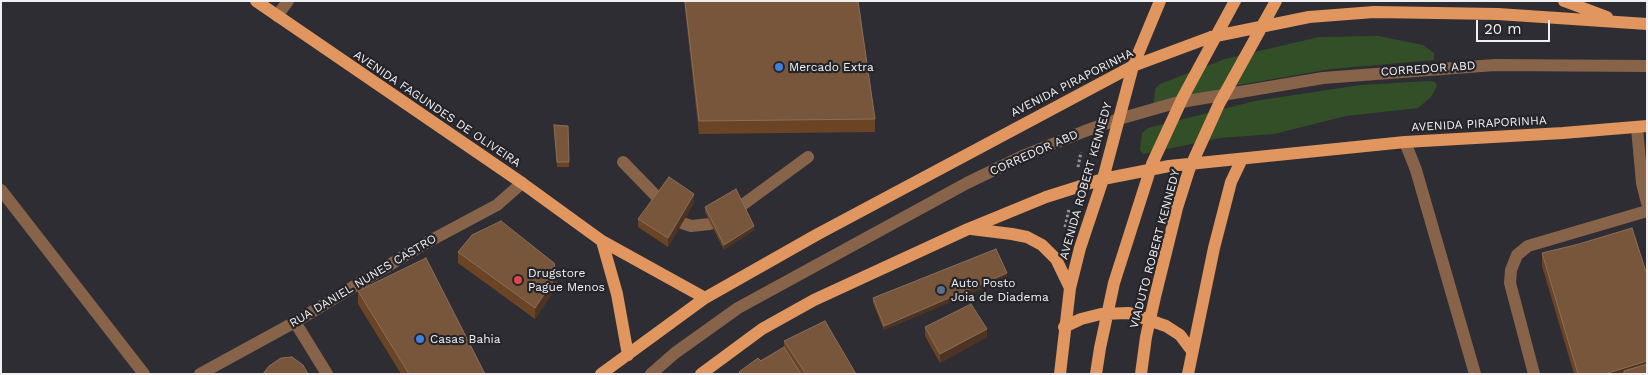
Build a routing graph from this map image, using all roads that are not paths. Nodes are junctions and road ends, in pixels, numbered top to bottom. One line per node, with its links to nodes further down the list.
1 (256, 1): 7 (main road, AVENIDA FAGUNDES DE OLIVEIRA)
2 (288, 1): 7 (street)
3 (1160, 1): 10 (main road, AVENIDA ROBERT KENNEDY)
4 (1235, 1): 42 (main road, VIADUTO ROBERT KENNEDY)
5 (1276, 1): 43 (main road, VIADUTO ROBERT KENNEDY)
6 (1564, 1): 8 (main road)
7 (277, 16): 19 (main road, AVENIDA FAGUNDES DE OLIVEIRA)
8 (1626, 23): 9 (main road, AVENIDA PIRAPORINHA); 10 (main road, AVENIDA PIRAPORINHA)
9 (1647, 24)
10 (1133, 66): 12 (main road, AVENIDA ROBERT KENNEDY); 30 (main road, AVENIDA PIRAPORINHA)
11 (1647, 66): 12 (street, CORREDOR ABD)
12 (1119, 120): 18 (main road, AVENIDA ROBERT KENNEDY); 39 (street, CORREDOR ABD)
13 (1642, 127): 14 (main road, AVENIDA PIRAPORINHA); 22 (street)
14 (1405, 142): 16 (main road, AVENIDA PIRAPORINHA); 45 (street)
15 (808, 157): 23 (street)
16 (1242, 159): 18 (main road, AVENIDA PIRAPORINHA); 33 (main road)
17 (623, 162): 21 (street)
18 (1103, 178): 27 (main road, AVENIDA PIRAPORINHA); 29 (main road, AVENIDA ROBERT KENNEDY)
19 (522, 183): 28 (main road, AVENIDA FAGUNDES DE OLIVEIRA); 31 (street, RUA DANIEL NUNES CASTRO)
20 (1, 190): 35 (street)
21 (659, 199)
22 (1647, 203)
23 (741, 206)
24 (1647, 212): 46 (street)
25 (682, 223): 26 (street)
26 (710, 224)
27 (968, 229): 29 (main road); 40 (main road, AVENIDA PIRAPORINHA)
28 (602, 241): 30 (main road, AVENIDA FAGUNDES DE OLIVEIRA); 34 (main road)
29 (1070, 288): 32 (main road, AVENIDA ROBERT KENNEDY)
30 (705, 298): 34 (main road, AVENIDA PIRAPORINHA)
31 (295, 322): 36 (street, RUA DANIEL NUNES CASTRO); 37 (street)
32 (1064, 328): 33 (main road); 41 (main road, AVENIDA ROBERT KENNEDY)
33 (1192, 351): 44 (main road)
34 (628, 355): 38 (main road, AVENIDA PIRAPORINHA)
35 (144, 374)
36 (200, 374)
37 (327, 374)
38 (601, 374)
39 (651, 374)
40 (701, 374)
41 (1060, 374)
42 (1096, 374)
43 (1141, 374)
44 (1188, 374)
45 (1475, 374)
46 (1534, 374)

